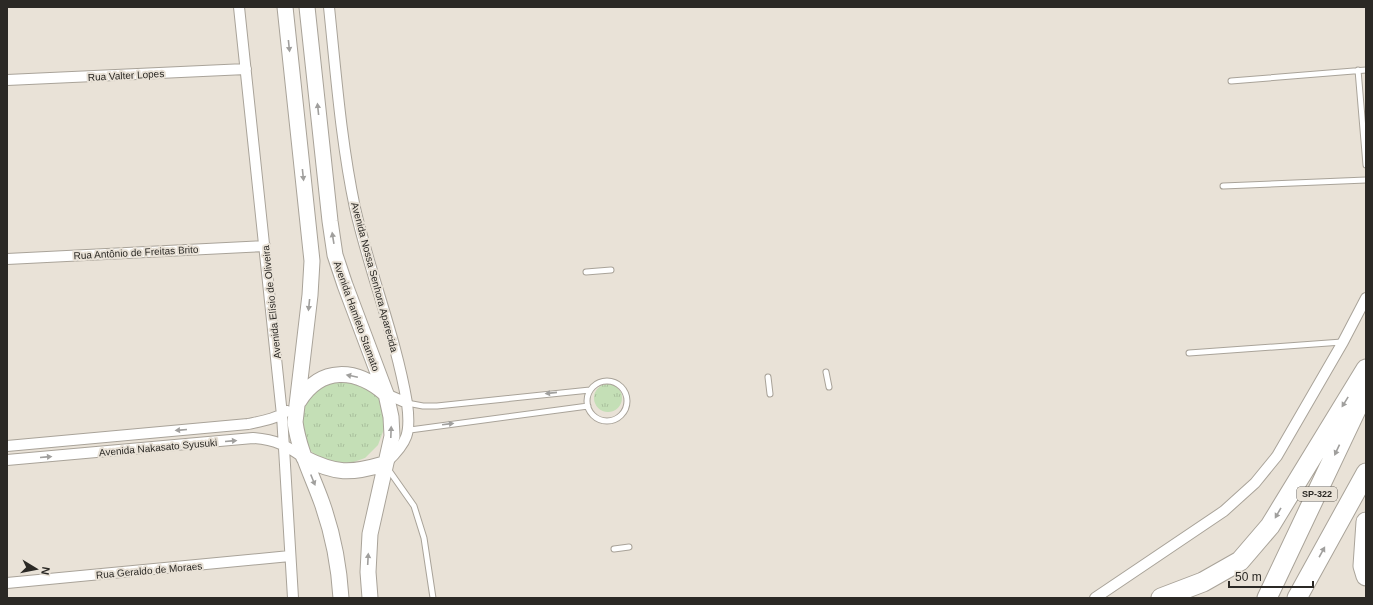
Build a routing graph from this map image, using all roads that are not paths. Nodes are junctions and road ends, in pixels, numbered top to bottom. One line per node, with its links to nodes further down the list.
1 (239, 7): 5 (street, Avenida Elísio de Oliveira)
2 (285, 7): 28 (main road, one-way to 28)
3 (307, 7): 26 (main road, Avenida Hamleto Stamato, one-way to 3)
4 (329, 7): 29 (street, Avenida Nossa Senhora Aparecida)
5 (246, 69): 8 (street, Rua Valter Lopes); 13 (street, Avenida Elísio de Oliveira)
6 (1358, 70): 7 (lane); 9 (lane); 10 (lane)
7 (1366, 70)
8 (7, 80)
9 (1231, 80)
10 (1366, 164)
11 (1366, 180): 12 (lane)
12 (1223, 186)
13 (265, 246): 14 (street, Rua Antônio de Freitas Brito); 31 (street, Avenida Elísio de Oliveira)
14 (7, 259)
15 (611, 270): 16 (lane)
16 (586, 272)
17 (1366, 298): 18 (street)
18 (1343, 342): 19 (lane); 51 (street)
19 (1189, 352)
20 (1366, 369): 52 (highway, one-way to 52)
21 (826, 372): 23 (lane)
22 (768, 377): 27 (lane)
23 (829, 387)
24 (1366, 389): 53 (highway, SP-322, one-way to 53)
25 (590, 390): 29 (lane, one-way to 29); 30 (lane); 30 (lane)
26 (386, 394): 28 (main road, one-way to 28); 29 (street); 39 (main road, Avenida Hamleto Stamato, one-way to 26)
27 (770, 394)
28 (298, 402): 31 (street, Avenida Nakasato Syusuki); 37 (main road)
29 (408, 403): 32 (street, Avenida Nossa Senhora Aparecida)
30 (588, 406): 32 (lane, one-way to 30)
31 (282, 414): 33 (street, Avenida Nakasato Syusuki, one-way to 33); 34 (street, Avenida Elísio de Oliveira)
32 (410, 430): 39 (street)
33 (148, 433): 35 (street, Avenida Nakasato Syusuki); 36 (street)
34 (284, 444): 36 (street, Avenida Nakasato Syusuki, one-way to 34); 37 (street, Avenida Nakasato Syusuki); 44 (street, Avenida Elísio de Oliveira)
35 (7, 446)
36 (150, 448): 38 (street, Avenida Nakasato Syusuki, one-way to 36)
37 (304, 458): 39 (main road); 48 (main road, one-way to 48)
38 (7, 460)
39 (384, 464): 49 (main road, Avenida Hamleto Stamato, one-way to 39); 50 (lane)
40 (1366, 473): 54 (highway, SP-322, one-way to 40)
41 (1366, 522): 45 (highway)
42 (629, 548): 43 (lane)
43 (614, 549)
44 (290, 556): 46 (street, Rua Geraldo de Moraes); 47 (street, Avenida Elísio de Oliveira)
45 (1366, 576)
46 (7, 583)
47 (293, 598)
48 (341, 598)
49 (370, 598)
50 (433, 598)
51 (1095, 598)
52 (1161, 598)
53 (1267, 598)
54 (1296, 598)

